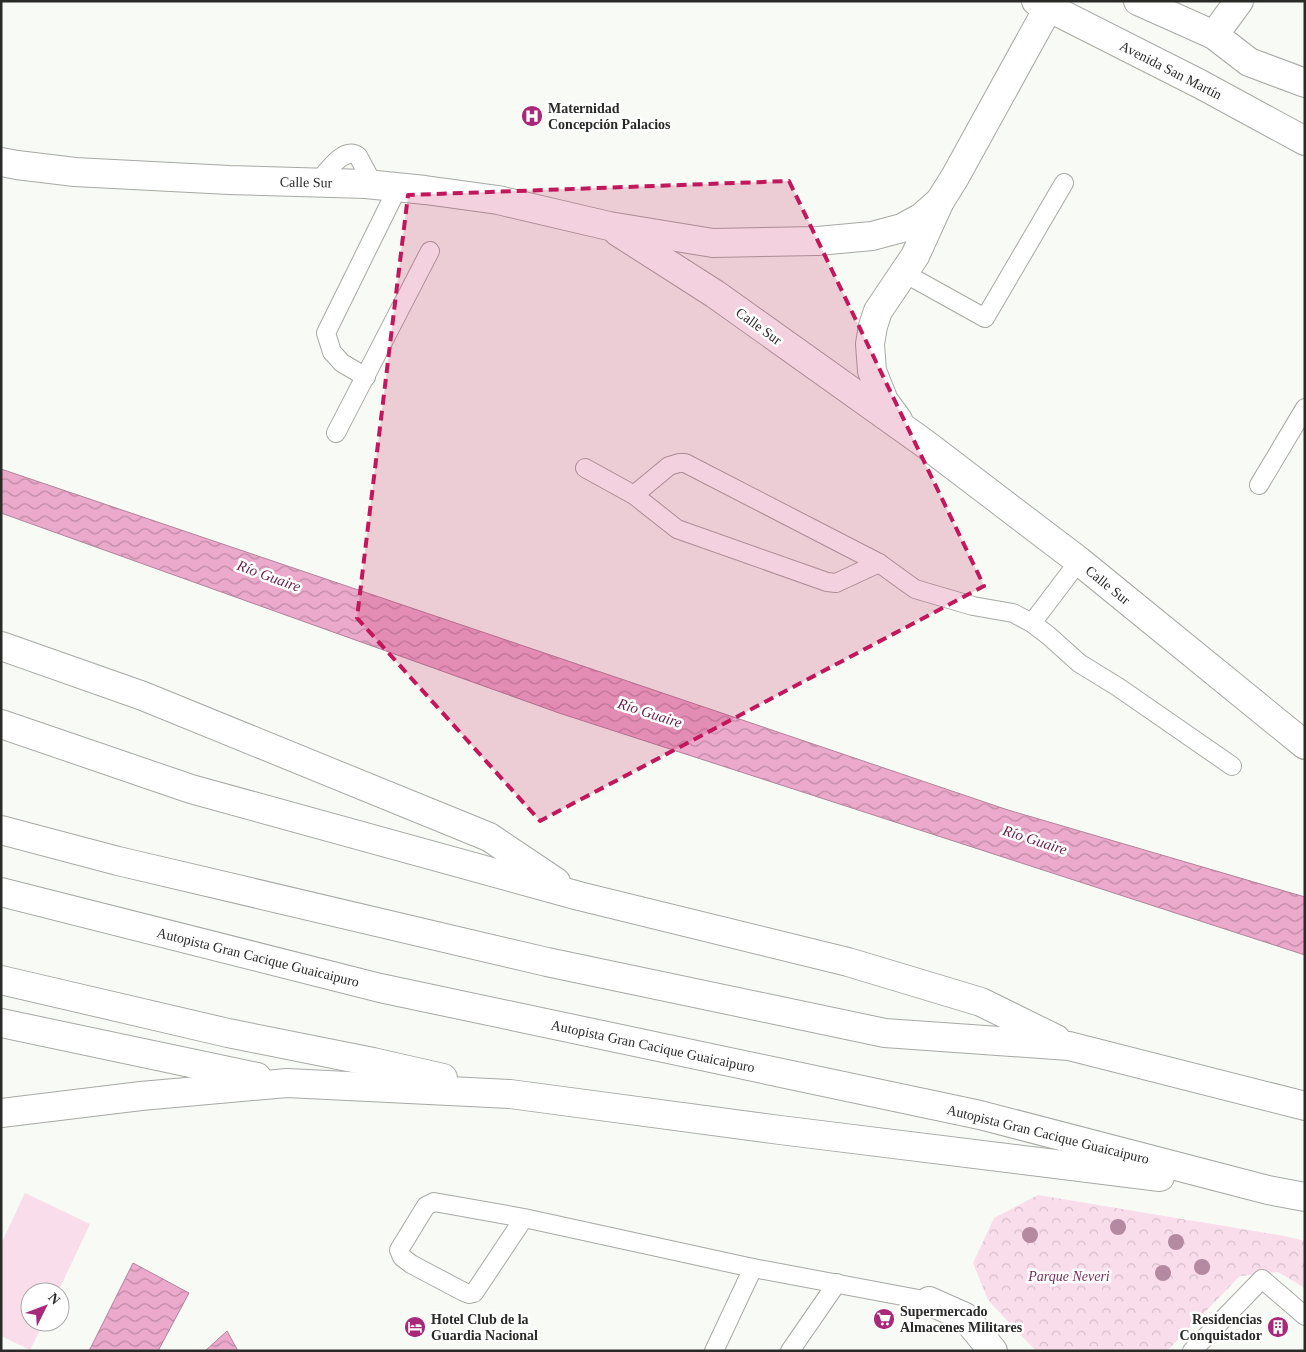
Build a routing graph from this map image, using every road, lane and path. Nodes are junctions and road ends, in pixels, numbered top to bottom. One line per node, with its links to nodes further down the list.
1 (1138, 1): 4 (main road)
2 (1238, 1): 4 (main road)
3 (1046, 3): 7 (main road, Avenida San Martín); 14 (main road, Calle Sur)
4 (1214, 35): 5 (main road)
5 (1249, 62): 6 (main road); 8 (main road)
6 (1305, 83)
7 (1200, 84): 9 (main road); 10 (main road, Avenida San Martín)
8 (1305, 101)
9 (1305, 119)
10 (1305, 141)
11 (1, 162): 13 (main road, Calle Sur)
12 (1064, 183): 17 (lane)
13 (386, 186): 15 (main road, Calle Sur); 18 (lane)
14 (940, 201): 15 (main road, Calle Sur); 17 (main road, Calle Sur)
15 (609, 226): 20 (main road, Calle Sur)
16 (430, 251): 18 (lane)
17 (904, 272): 20 (main road, Calle Sur)
18 (366, 377): 21 (lane)
19 (1305, 408): 23 (lane)
20 (906, 431): 25 (main road, Calle Sur)
21 (336, 433)
22 (585, 468): 24 (lane)
23 (1259, 485)
24 (634, 495): 26 (lane); 26 (lane)
25 (1079, 561): 27 (lane); 30 (main road, Calle Sur)
26 (879, 563): 27 (lane)
27 (1032, 623): 31 (lane)
28 (1, 646): 34 (main road)
29 (1, 724): 34 (main road)
30 (1305, 744)
31 (1232, 766)
32 (1, 830): 37 (main road)
33 (1, 892): 42 (main road, Autopista Gran Cacique Guaicaipuro)
34 (578, 896): 37 (main road)
35 (1, 980): 39 (main road)
36 (1, 1024): 38 (main road)
37 (1069, 1046): 40 (main road)
38 (287, 1083): 39 (main road); 41 (main road)
39 (510, 1094): 42 (main road)
40 (1305, 1106)
41 (1, 1113)
42 (1268, 1190): 43 (main road, Autopista Gran Cacique Guaicaipuro)
43 (1305, 1197)
44 (524, 1218): 44 (lane); 45 (lane)
45 (753, 1268): 46 (lane); 49 (lane)
46 (837, 1283): 47 (lane); 50 (lane)
47 (929, 1301): 51 (main road)
48 (1305, 1316): 52 (lane)
49 (714, 1351)
50 (790, 1351)
51 (993, 1351)
52 (1192, 1351)

